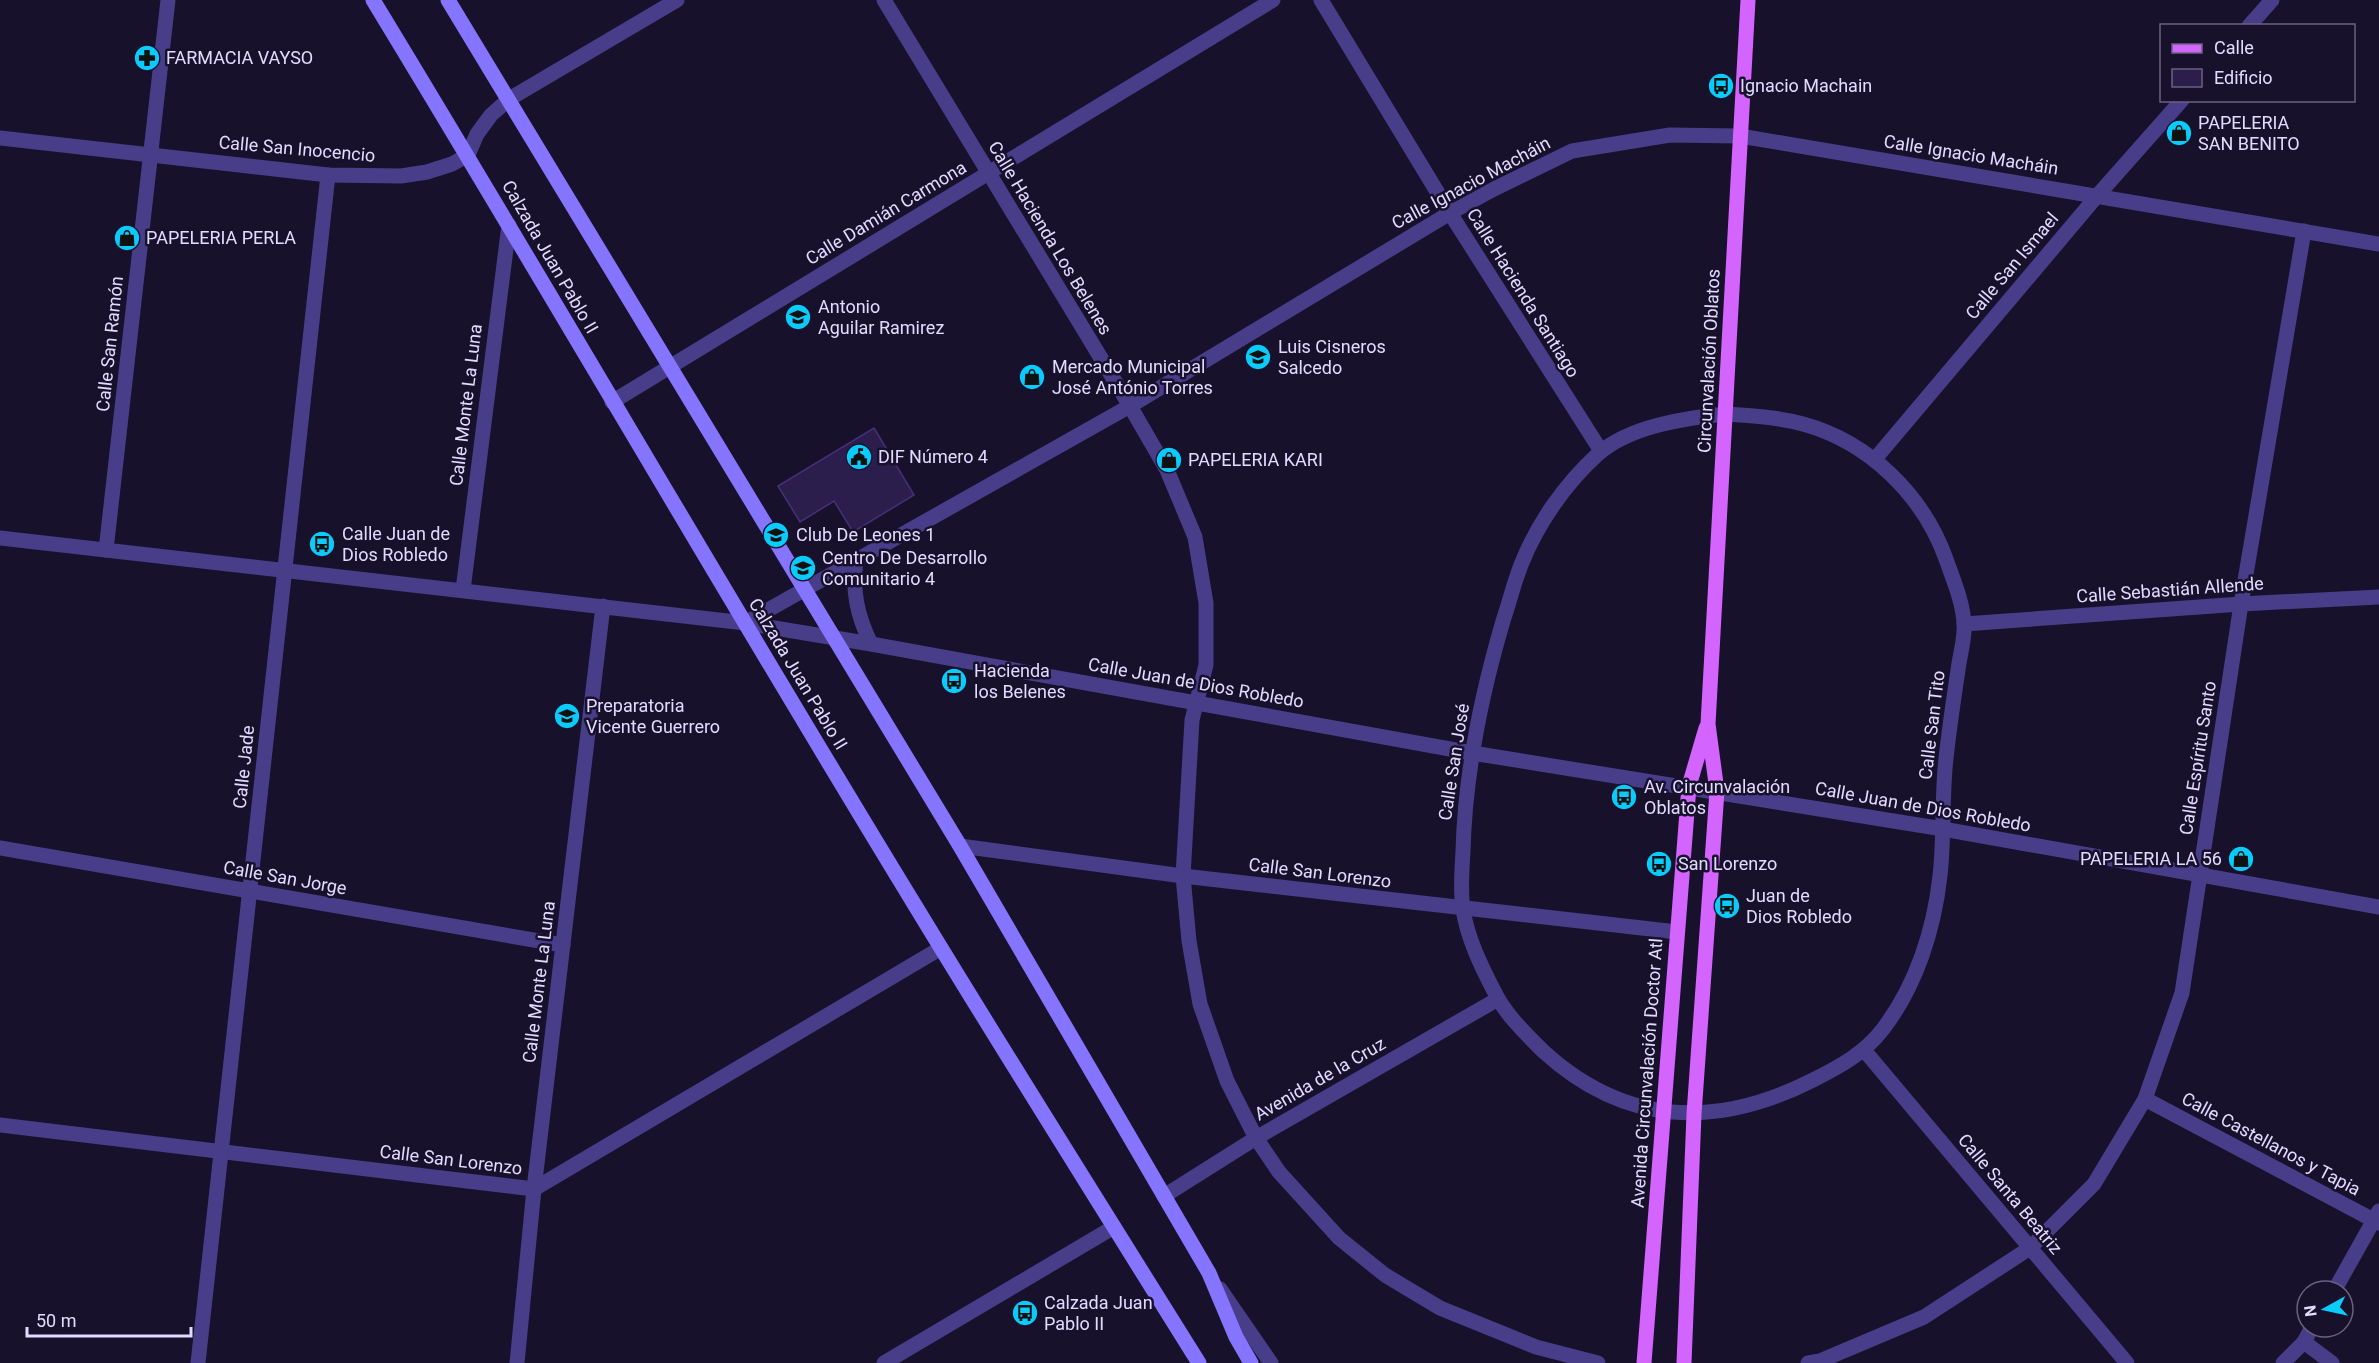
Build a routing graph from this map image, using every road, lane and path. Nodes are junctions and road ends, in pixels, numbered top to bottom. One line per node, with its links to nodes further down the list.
1 (168, 0): 15 (street, Calle San Ramón)
2 (372, 0): 16 (main road, Calzada Juan Pablo II)
3 (448, 0): 11 (main road)
4 (677, 0): 11 (street)
5 (884, 0): 17 (street, Calle Hacienda Los Belenes)
6 (1273, 0): 17 (street, Calle Damián Carmona)
7 (1321, 0): 20 (street, Calle Hacienda Santiago)
8 (1748, 0): 13 (main road, Circunvalación Oblatos)
9 (2272, 0): 10 (street)
10 (2251, 24)
11 (508, 99): 16 (street); 24 (main road)
12 (2180, 102): 19 (street, Calle San Ismael)
13 (1740, 136): 19 (street, Calle Ignacio Macháin); 20 (street, Calle Ignacio Macháin); 27 (main road, Circunvalación Oblatos)
14 (0, 138): 15 (street, Calle San Inocencio)
15 (151, 155): 18 (street, Calle San Inocencio); 31 (street, Calle San Ramón)
16 (468, 156): 18 (street, Calle San Inocencio); 21 (main road, Calzada Juan Pablo II)
17 (987, 174): 24 (street, Calle Damián Carmona); 26 (street, Calle Hacienda Los Belenes)
18 (328, 175): 33 (street, Calle Jade)
19 (2097, 196): 22 (street, Calle Ignacio Macháin); 29 (street, Calle San Ismael)
20 (1450, 213): 26 (street, Calle Ignacio Macháin); 28 (street, Calle Hacienda Santiago)
21 (509, 225): 25 (main road, Calzada Juan Pablo II); 35 (street, Calle Monte La Luna)
22 (2304, 231): 23 (street, Calle Ignacio Macháin); 37 (street, Calle Espíritu Santo)
23 (2379, 244)
24 (670, 367): 25 (street, Calle Damián Carmona); 34 (main road)
25 (612, 402): 39 (main road, Calzada Juan Pablo II)
26 (1130, 406): 32 (street, Calle Ignacio Macháin); 43 (street, Calle Hacienda Los Belenes)
27 (1726, 414): 28 (street, Calle San José); 29 (street, Calle San Tito); 44 (main road, Circunvalación Oblatos)
28 (1601, 451): 45 (street, Calle San José)
29 (1875, 459): 40 (street, Calle San Tito)
30 (0, 538): 31 (street, Calle Juan de Dios Robledo)
31 (106, 550): 33 (street, Calle Juan de Dios Robledo)
32 (856, 560): 34 (street, Calle Ignacio Macháin); 42 (street)
33 (285, 570): 35 (street, Calle Juan de Dios Robledo); 53 (street, Calle Jade)
34 (805, 589): 39 (street, Calle Ignacio Macháin); 41 (main road)
35 (463, 590): 38 (street, Calle Juan de Dios Robledo)
36 (2379, 597): 37 (street, Calle Sebastián Allende)
37 (2241, 604): 40 (street, Calle Sebastián Allende); 52 (street, Calle Espíritu Santo)
38 (603, 606): 39 (street, Calle Juan de Dios Robledo); 57 (street, Calle Monte La Luna)
39 (745, 623): 41 (street, Calle Juan de Dios Robledo); 58 (main road, Calzada Juan Pablo II)
40 (1964, 624): 48 (street, Calle San Tito)
41 (832, 637): 42 (street, Calle Juan de Dios Robledo); 49 (main road)
42 (871, 644): 43 (street, Calle Juan de Dios Robledo)
43 (1197, 702): 45 (street, Calle Juan de Dios Robledo); 51 (street, Calle Hacienda Los Belenes)
44 (1708, 724): 46 (main road, Circunvalación Oblatos); 47 (main road, Circunvalación Oblatos)
45 (1472, 753): 46 (street, Calle Juan de Dios Robledo); 55 (street, Calle San José)
46 (1689, 786): 47 (street, Calle Juan de Dios Robledo); 56 (main road, Avenida Circunvalación Doctor Atl)
47 (1717, 791): 48 (street, Calle Juan de Dios Robledo); 63 (main road)
48 (1943, 829): 52 (street, Calle Juan de Dios Robledo); 60 (street, Calle San Tito)
49 (960, 846): 51 (street, Calle San Lorenzo); 68 (main road)
50 (0, 848): 53 (street, Calle San Jorge)
51 (1183, 876): 55 (street, Calle San Lorenzo); 65 (street, Calle Hacienda Los Belenes)
52 (2199, 876): 54 (street, Calle Juan de Dios Robledo); 61 (street, Calle Espíritu Santo)
53 (250, 892): 57 (street, Calle San Jorge); 66 (street, Calle Jade)
54 (2379, 907)
55 (1463, 909): 56 (street, Calle San Lorenzo); 59 (street, Calle San José)
56 (1677, 932): 62 (main road, Avenida Circunvalación Doctor Atl)
57 (562, 945): 67 (street, Calle Monte La Luna)
58 (941, 948): 67 (street, Calle San Lorenzo); 70 (main road, Calzada Juan Pablo II)
59 (1498, 999): 62 (street, Calle San José); 65 (street, Avenida de la Cruz)
60 (1864, 1050): 63 (street, Calle San Tito); 71 (street, Calle Santa Beatriz)
61 (2145, 1099): 69 (street, Calle Castellanos y Tapia); 71 (street, Calle Espíritu Santo)
62 (1664, 1112): 63 (street, Calle San José); 84 (main road, Avenida Circunvalación Doctor Atl)
63 (1694, 1114): 85 (main road)
64 (0, 1125): 66 (street, Calle San Lorenzo)
65 (1256, 1138): 68 (street, Avenida de la Cruz); 83 (street, Calle Hacienda Los Belenes)
66 (221, 1152): 67 (street, Calle San Lorenzo); 77 (street, Calle Jade)
67 (534, 1189): 78 (street, Calle Monte La Luna)
68 (1164, 1196): 72 (main road)
69 (2378, 1218): 73 (street)
70 (1114, 1227): 79 (street); 80 (main road, Calzada Juan Pablo II)
71 (2030, 1248): 76 (street, Calle Espíritu Santo); 86 (street, Calle Santa Beatriz)
72 (1209, 1273): 81 (main road); 82 (street)
73 (2341, 1279)
74 (2306, 1339): 75 (street)
75 (2304, 1342): 87 (street); 88 (street)
76 (1816, 1362)
77 (198, 1363)
78 (517, 1363)
79 (884, 1363)
80 (1199, 1363)
81 (1251, 1363)
82 (1271, 1363)
83 (1598, 1363)
84 (1644, 1363)
85 (1684, 1363)
86 (2127, 1363)
87 (2283, 1363)
88 (2332, 1363)

